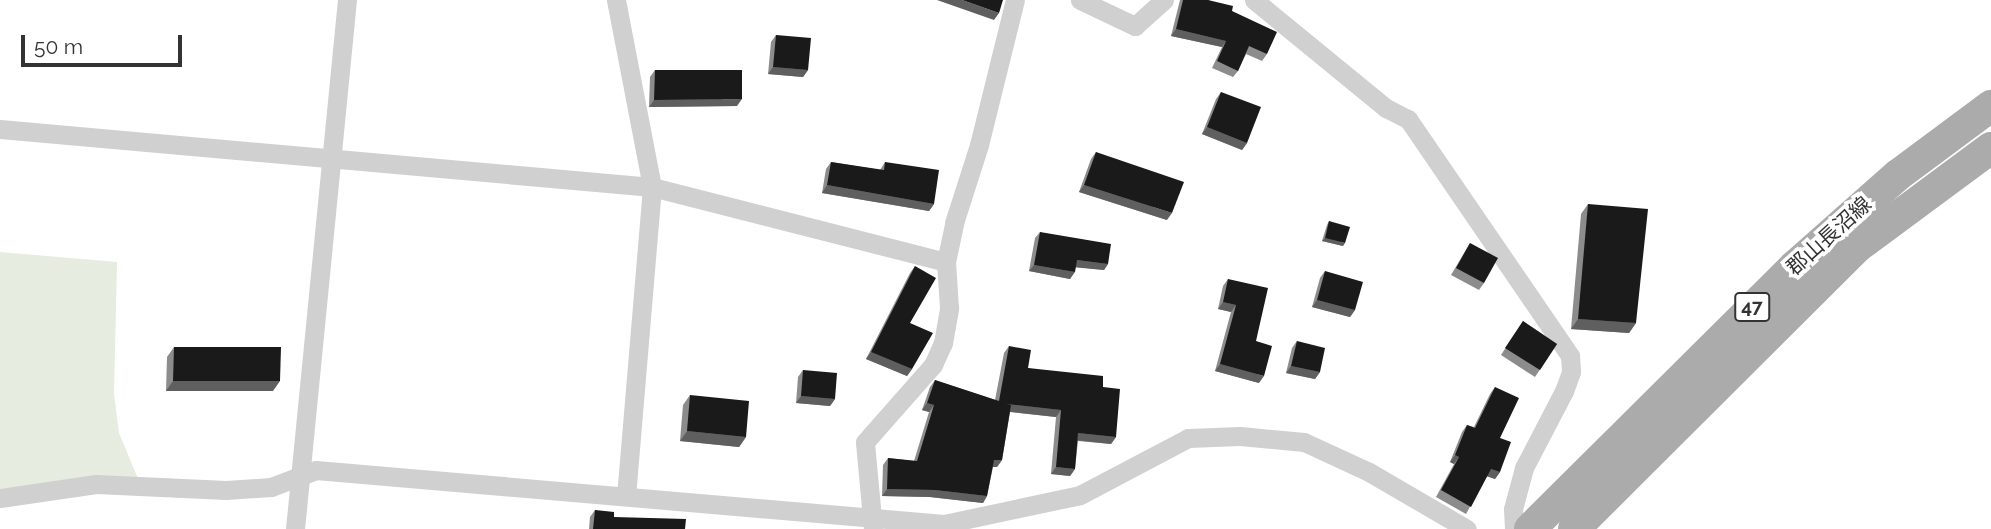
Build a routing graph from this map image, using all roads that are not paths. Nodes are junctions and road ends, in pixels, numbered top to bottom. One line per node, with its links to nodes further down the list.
1 (347, 0): 10 (street)
2 (616, 0): 11 (street)
3 (1015, 0): 12 (street)
4 (1080, 0): 5 (street)
5 (1164, 0)
6 (1254, 0): 19 (street)
7 (1991, 106): 20 (main road, 郡山長沼線 / 47)
8 (0, 129): 10 (street)
9 (1991, 148): 21 (main road, 郡山長沼線 / 47)
10 (331, 160): 11 (street); 13 (street)
11 (652, 187): 12 (street); 14 (street)
12 (946, 262): 16 (street)
13 (300, 474): 14 (street); 15 (street); 17 (street)
14 (626, 496): 16 (street)
15 (0, 498)
16 (873, 525): 18 (street)
17 (295, 529)
18 (1467, 529)
19 (1514, 529)
20 (1530, 529)
21 (1574, 529)

